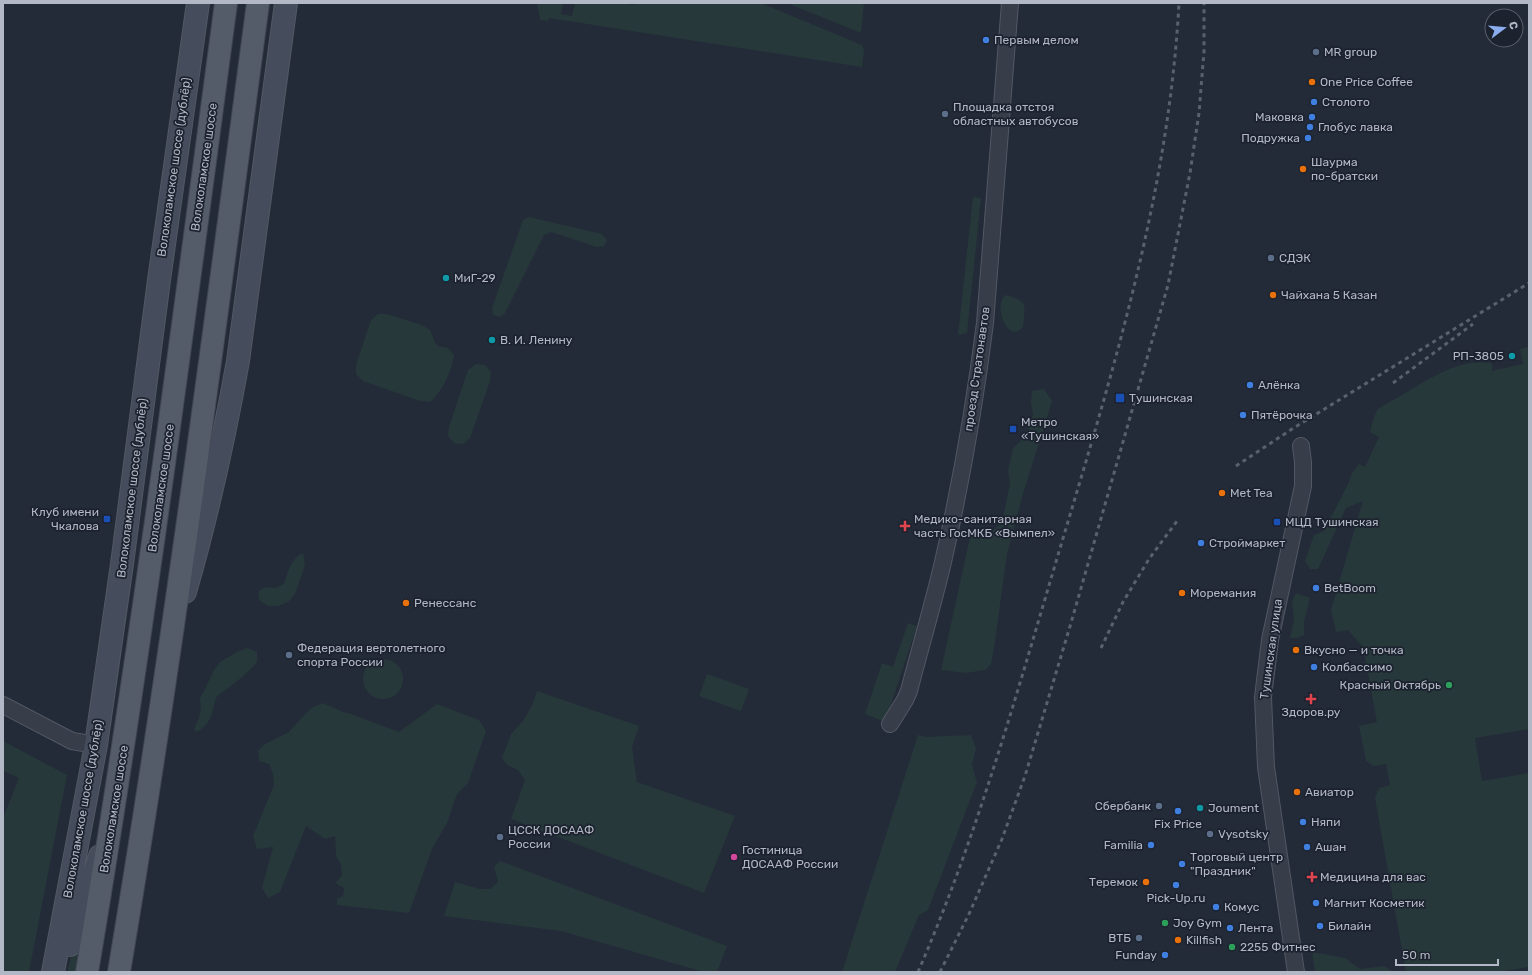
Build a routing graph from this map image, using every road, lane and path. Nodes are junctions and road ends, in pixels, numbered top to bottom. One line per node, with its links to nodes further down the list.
1 (198, 3): 10 (street, Волоколамское шоссе (дублёр))
2 (226, 3): 11 (main road, Волоколамское шоссе)
3 (258, 3): 7 (main road)
4 (286, 3): 7 (street)
5 (1010, 3): 9 (street, проезд Стратонавтов)
6 (1301, 446): 16 (street, Тушинская улица)
7 (172, 634): 15 (main road)
8 (3, 705): 10 (street)
9 (890, 724)
10 (96, 746): 12 (street, Волоколамское шоссе (дублёр))
11 (112, 821): 13 (street); 14 (main road, Волоколамское шоссе)
12 (54, 972)
13 (62, 972)
14 (87, 972)
15 (119, 972)
16 (1296, 972)

